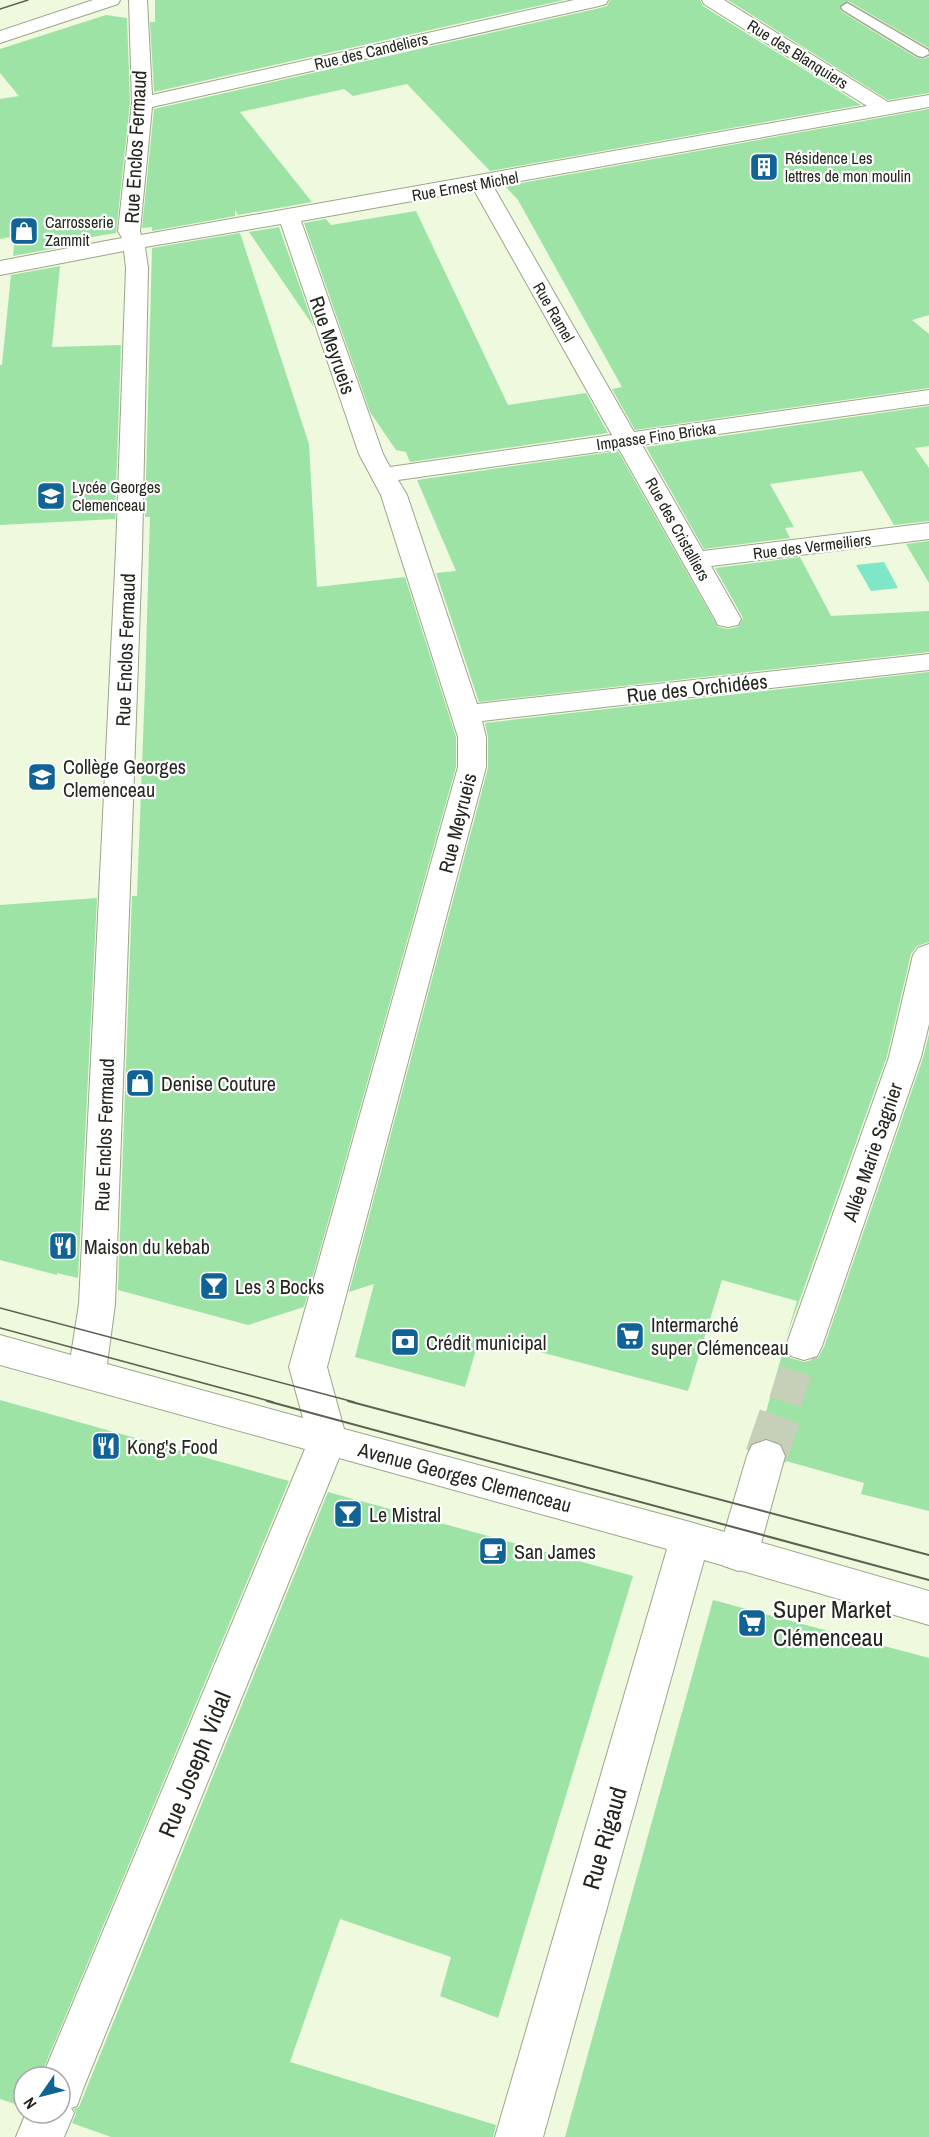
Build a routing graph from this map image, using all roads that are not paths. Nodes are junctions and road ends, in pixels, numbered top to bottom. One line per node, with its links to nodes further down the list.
1 (138, 0): 9 (street, Rue Enclos Fermaud)
2 (600, 0): 9 (street, Rue des Candeliers)
3 (711, 0): 10 (street, Rue des Blanquiers)
4 (100, 2): 6 (street)
5 (847, 7): 7 (lane)
6 (0, 37)
7 (923, 53)
8 (929, 101): 10 (street, Rue Ernest Michel)
9 (142, 103): 13 (street, Rue Enclos Fermaud)
10 (885, 108): 11 (street, Rue Ernest Michel)
11 (481, 183): 12 (street, Rue Ernest Michel); 16 (street, Rue Ramel)
12 (289, 217): 13 (street, Rue Ernest Michel); 17 (street, Rue Meyrueis)
13 (134, 242): 14 (street, Rue Ernest Michel); 27 (street, Rue Enclos Fermaud)
14 (0, 268)
15 (929, 397): 16 (street, Impasse Fino Bricka)
16 (628, 440): 17 (street, Impasse Fino Bricka); 19 (street, Rue des Cristalliers)
17 (384, 474): 22 (street, Rue Meyrueis)
18 (929, 531): 19 (street, Rue des Vermeiliers)
19 (695, 560): 20 (street, Rue des Cristalliers)
20 (728, 619)
21 (929, 662): 22 (street, Rue des Orchidées)
22 (465, 714): 28 (street, Rue Meyrueis)
23 (929, 955): 24 (street, Allée Marie Sagnier)
24 (917, 1060): 25 (street, Allée Marie Sagnier)
25 (804, 1346)
26 (0, 1350): 27 (street, Avenue Georges Clemenceau)
27 (87, 1372): 28 (street, Avenue Georges Clemenceau)
28 (328, 1439): 30 (street, Avenue Georges Clemenceau); 33 (street, Rue Joseph Vidal)
29 (766, 1456): 31 (street)
30 (690, 1539): 31 (street, Avenue Georges Clemenceau); 34 (street, Rue Rigaud)
31 (738, 1554): 32 (street, Avenue Georges Clemenceau)
32 (929, 1608)
33 (70, 2065)
34 (519, 2137)

